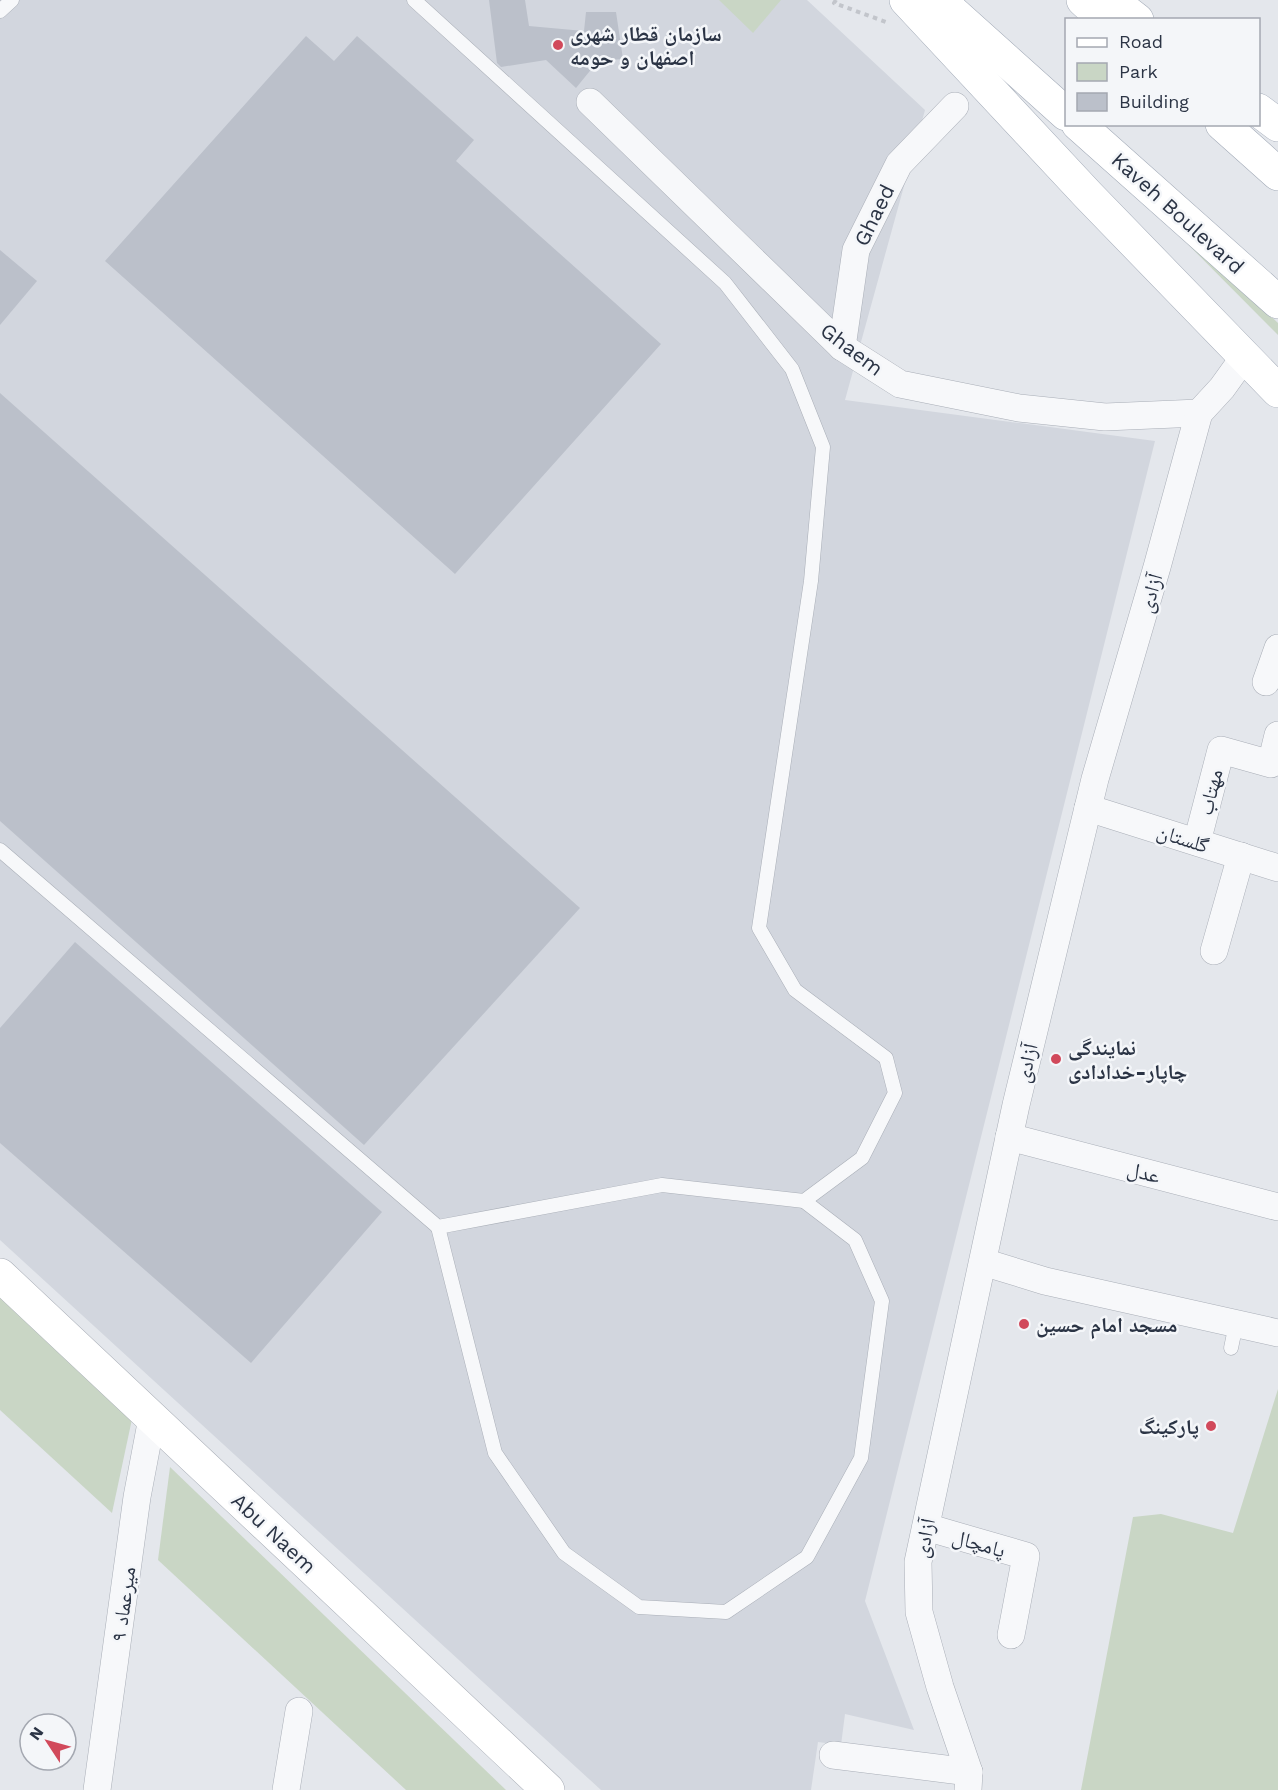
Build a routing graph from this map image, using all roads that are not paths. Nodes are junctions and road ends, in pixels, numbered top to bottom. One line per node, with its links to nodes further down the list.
1 (12, 0): 6 (lane)
2 (414, 0): 34 (lane)
3 (939, 0): 13 (main road)
4 (1083, 0): 8 (main road)
5 (1111, 0): 9 (main road)
6 (0, 11)
7 (900, 13): 20 (main road)
8 (1103, 18)
9 (1134, 18)
10 (590, 102): 19 (street, Ghaem)
11 (955, 106): 19 (street, Ghaed)
12 (1260, 112): 14 (main road)
13 (1065, 113)
14 (1278, 125)
15 (1080, 126): 18 (main road, Kaveh Boulevard)
16 (1224, 126): 17 (main road)
17 (1278, 174)
18 (1278, 302)
19 (842, 347): 23 (street, Ghaem)
20 (1245, 356): 21 (main road); 22 (main road); 23 (street, آزادی)
21 (1278, 384)
22 (1278, 391)
23 (1199, 413): 27 (street, آزادی)
24 (1278, 648): 25 (street)
25 (1266, 682)
26 (1278, 735): 28 (street, مهتاب)
27 (1088, 808): 28 (street, گلستان); 33 (street, آزادی)
28 (1197, 842): 30 (street, گلستان)
29 (0, 850): 36 (lane)
30 (1241, 856): 31 (street, گلستان); 32 (street)
31 (1278, 868)
32 (1214, 951)
33 (1009, 1137): 35 (street, عدل); 37 (street, آزادی)
34 (804, 1201): 36 (lane); 36 (lane)
35 (1278, 1207)
36 (438, 1227)
37 (982, 1263): 39 (street); 41 (street, آزادی)
38 (0, 1275): 40 (main road, Abu Naem)
39 (1278, 1333)
40 (152, 1418): 46 (street, میرعماد ۹); 48 (main road, Abu Naem)
41 (926, 1527): 42 (street, پامچال); 45 (street, آزادی)
42 (1011, 1635)
43 (299, 1712): 47 (street)
44 (833, 1755): 45 (street)
45 (968, 1781)
46 (97, 1790)
47 (286, 1790)
48 (548, 1790)

